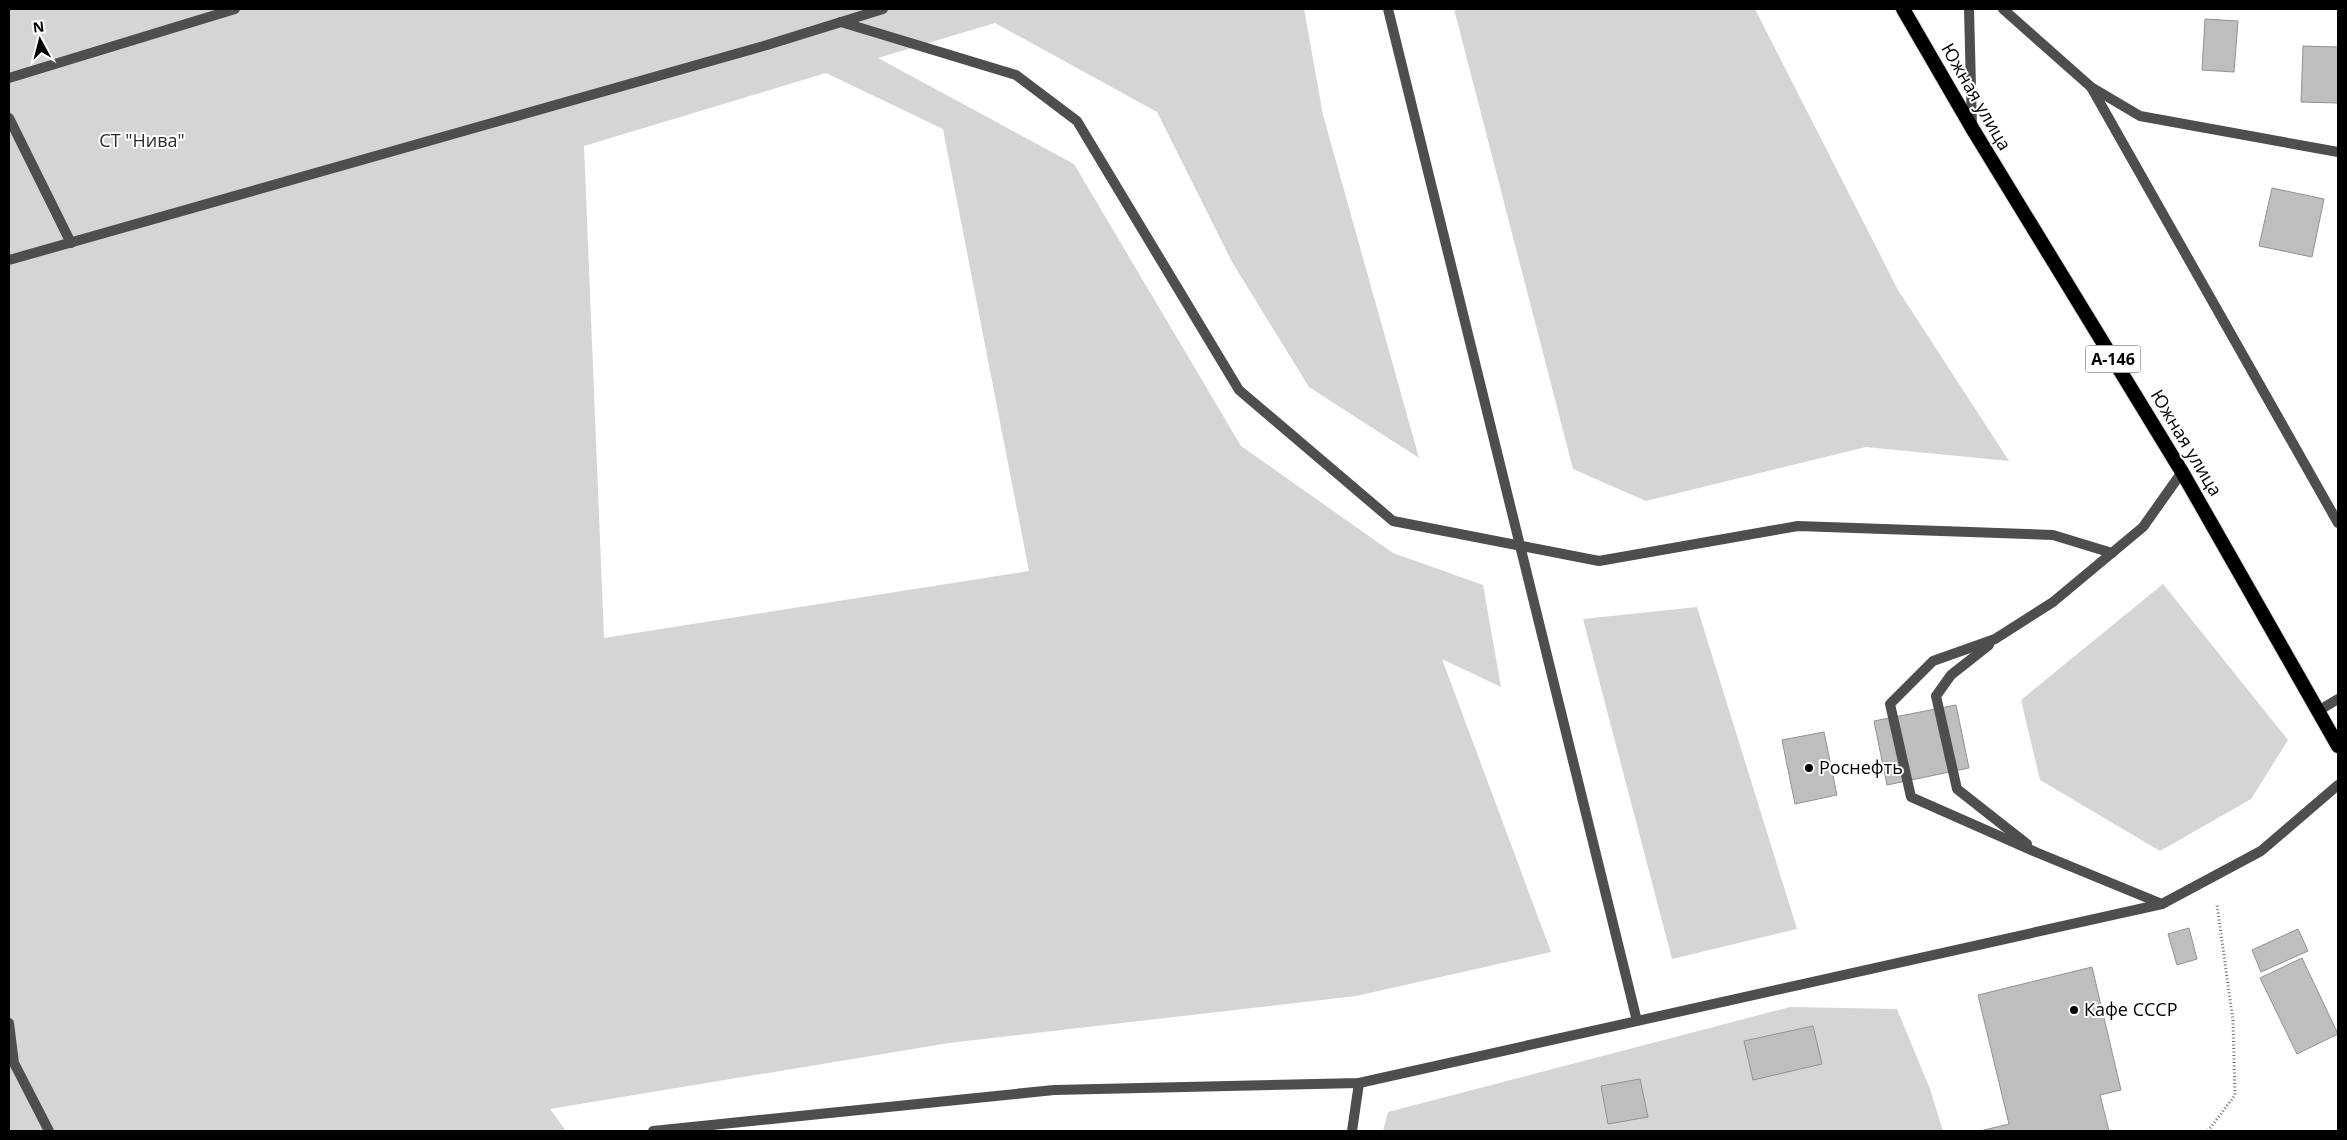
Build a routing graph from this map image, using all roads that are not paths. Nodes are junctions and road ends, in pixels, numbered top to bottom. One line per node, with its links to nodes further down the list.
1 (235, 9): 8 (street)
2 (883, 9): 7 (street)
3 (1388, 9): 17 (street)
4 (1903, 9): 11 (highway, Южная улица / А-146)
5 (1969, 9): 11 (street)
6 (2003, 9): 9 (street)
7 (841, 22): 13 (street); 17 (street)
8 (9, 78)
9 (2092, 87): 12 (street); 16 (street)
10 (9, 118): 13 (street)
11 (1972, 128): 15 (highway, Южная улица / А-146)
12 (2338, 152)
13 (72, 243): 14 (street)
14 (9, 260)
15 (2182, 472): 18 (street); 21 (highway, Южная улица / А-146)
16 (2338, 523)
17 (1520, 547): 18 (street); 26 (street)
18 (2112, 552): 19 (street)
19 (1995, 639): 24 (street); 24 (street)
20 (2338, 699): 21 (street)
21 (2318, 711): 22 (highway, Южная улица / А-146)
22 (2338, 746)
23 (2338, 785): 25 (street)
24 (2038, 853): 25 (street)
25 (2162, 904): 26 (street)
26 (1637, 1021): 28 (street)
27 (9, 1023): 29 (street)
28 (1359, 1083): 30 (street); 31 (street)
29 (49, 1131)
30 (653, 1131)
31 (1352, 1131)

